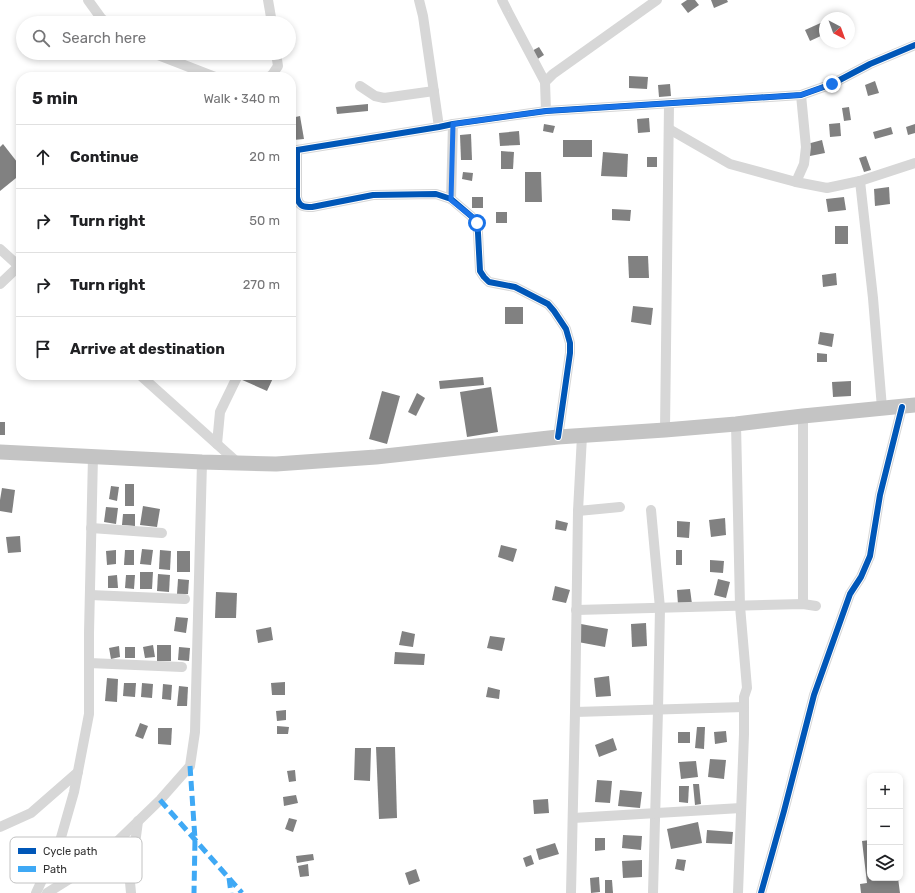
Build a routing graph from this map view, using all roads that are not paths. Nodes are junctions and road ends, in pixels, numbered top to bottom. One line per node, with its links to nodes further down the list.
1 (88, 0): 6 (street)
2 (268, 0): 7 (street)
3 (419, 0): 15 (street)
4 (502, 0): 13 (street)
5 (657, 0): 13 (street)
6 (100, 16)
7 (271, 16)
8 (915, 45): 16 (street)
9 (171, 60): 11 (street)
10 (277, 60): 12 (street)
11 (201, 72)
12 (274, 72)
13 (546, 82): 18 (street)
14 (360, 86): 15 (street)
15 (434, 91): 20 (street)
16 (801, 95): 17 (street); 25 (street)
17 (669, 104): 18 (street); 21 (street)
18 (546, 111): 19 (street)
19 (453, 124): 20 (street); 27 (street)
20 (439, 127): 22 (street)
21 (669, 129): 25 (street); 38 (street)
22 (296, 150)
23 (915, 163): 24 (street)
24 (860, 181): 25 (street); 35 (street)
25 (796, 182)
26 (296, 197): 27 (street)
27 (451, 200): 40 (street)
28 (0, 249): 29 (street)
29 (16, 262)
30 (16, 269): 31 (street)
31 (0, 284)
32 (146, 380): 41 (street)
33 (236, 380): 41 (street)
34 (908, 406): 35 (highway); 81 (street)
35 (882, 408): 36 (highway)
36 (803, 416): 37 (highway); 53 (street)
37 (736, 424): 38 (highway); 54 (street)
38 (665, 430): 39 (highway)
39 (582, 436): 40 (highway); 48 (street)
40 (558, 437): 45 (highway)
41 (217, 444): 45 (street)
42 (0, 452): 43 (highway)
43 (93, 456): 44 (highway); 49 (street)
44 (202, 462): 45 (highway); 67 (street)
45 (238, 463)
46 (620, 506): 48 (street)
47 (651, 510): 56 (street)
48 (578, 512): 57 (street)
49 (91, 528): 50 (street); 51 (street)
50 (162, 532)
51 (90, 595): 52 (street); 58 (street)
52 (185, 599)
53 (803, 604): 54 (street); 55 (street)
54 (740, 606): 56 (street); 60 (street)
55 (816, 606)
56 (660, 608): 57 (street); 61 (street)
57 (576, 610): 62 (street)
58 (89, 663): 59 (street); 63 (street)
59 (182, 667)
60 (744, 707): 61 (street); 64 (street)
61 (658, 710): 62 (street); 65 (street)
62 (575, 712): 66 (street)
63 (78, 772): 68 (street); 69 (street)
64 (741, 808): 65 (street); 80 (street)
65 (655, 812): 66 (street); 79 (street)
66 (573, 818): 78 (street)
67 (138, 821): 70 (street); 71 (street)
68 (0, 827)
69 (61, 837)
70 (122, 837)
71 (136, 837)
72 (41, 883): 75 (street)
73 (63, 883): 76 (street)
74 (130, 883): 77 (street)
75 (36, 893)
76 (47, 893)
77 (131, 893)
78 (571, 893)
79 (653, 893)
80 (738, 893)
81 (761, 893)

